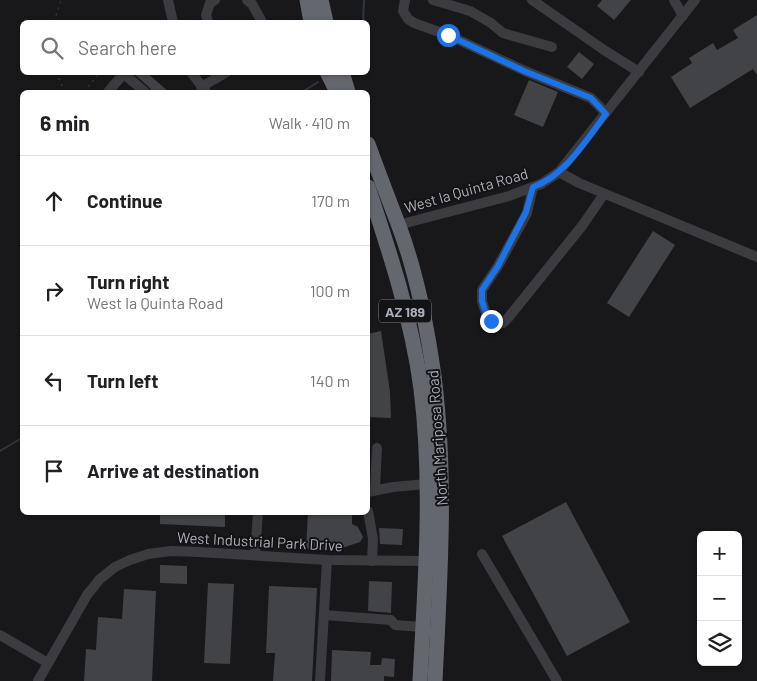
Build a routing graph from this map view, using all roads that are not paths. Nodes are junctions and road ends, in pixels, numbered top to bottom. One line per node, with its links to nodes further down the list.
1 (168, 0): 12 (street)
2 (216, 0): 13 (street)
3 (247, 0): 14 (street)
4 (307, 0): 15 (highway)
5 (321, 0): 16 (highway)
6 (405, 0): 30 (street)
7 (433, 0): 17 (street)
8 (532, 0): 18 (street)
9 (674, 0): 11 (street)
10 (695, 0): 11 (street, West la Quinta Road)
11 (683, 16): 18 (street, West la Quinta Road)
12 (173, 20)
13 (207, 20)
14 (261, 20)
15 (311, 20)
16 (326, 20)
17 (552, 47)
18 (639, 72): 30 (street, West la Quinta Road)
19 (123, 75): 25 (street)
20 (126, 75): 26 (street)
21 (192, 75): 27 (street)
22 (223, 75): 27 (street)
23 (328, 75): 28 (highway)
24 (343, 75): 29 (highway)
25 (114, 90)
26 (143, 90)
27 (203, 90)
28 (335, 90)
29 (347, 90)
30 (606, 114): 33 (street, West la Quinta Road)
31 (370, 149): 37 (highway, North Mariposa Road / AZ 189)
32 (370, 172): 37 (highway)
33 (559, 172): 34 (street, West la Quinta Road); 36 (street)
34 (533, 187): 36 (street); 37 (street, West la Quinta Road)
35 (370, 193): 39 (highway, North Mariposa Road / AZ 189)
36 (604, 194): 38 (street)
37 (398, 225): 39 (highway, North Mariposa Road / AZ 189)
38 (757, 257)
39 (433, 437): 41 (highway, North Mariposa Road / AZ 189); 49 (highway); 57 (highway, North Mariposa Road / AZ 189)
40 (377, 448): 42 (street)
41 (427, 484): 42 (street); 49 (highway, North Mariposa Road / AZ 189)
42 (371, 491)
43 (258, 515): 46 (street)
44 (369, 515): 48 (street)
45 (482, 554): 58 (street)
46 (255, 555): 47 (street, West Industrial Park Drive); 53 (street, West Industrial Park Drive)
47 (327, 560): 48 (street, West Industrial Park Drive); 50 (street)
48 (372, 561): 49 (street, West Industrial Park Drive)
49 (425, 561): 51 (highway, North Mariposa Road / AZ 189); 57 (highway)
50 (324, 615): 51 (street); 55 (street)
51 (423, 627): 56 (highway, North Mariposa Road / AZ 189)
52 (0, 635): 53 (street)
53 (48, 663): 54 (street, West Industrial Park Drive)
54 (38, 681)
55 (320, 681)
56 (420, 681)
57 (435, 681)
58 (557, 681)

